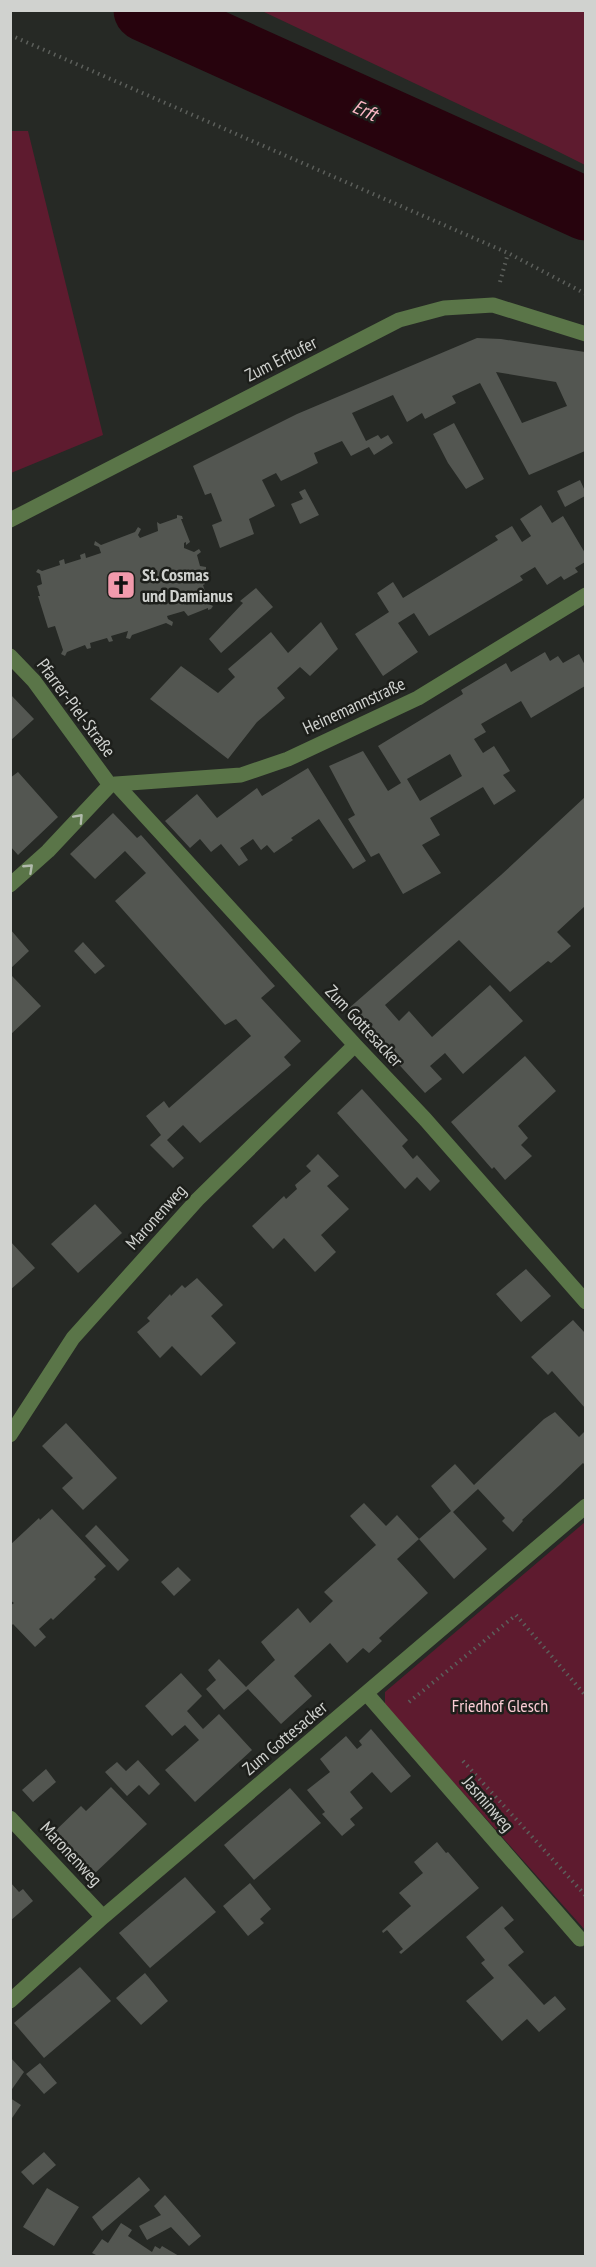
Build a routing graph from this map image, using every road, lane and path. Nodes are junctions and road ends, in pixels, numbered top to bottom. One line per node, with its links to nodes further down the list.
1 (10, 35): 2 (path)
2 (585, 294)
3 (585, 334): 4 (street, Zum Erftufer)
4 (10, 520)
5 (585, 595): 7 (street, Heinemannstraße)
6 (10, 656): 7 (street, Pfarrer-Piel-Straße)
7 (113, 784): 8 (street, one-way to 7); 9 (street, Zum Gottesacker)
8 (10, 885)
9 (355, 1045): 10 (street, Zum Gottesacker); 11 (street, Maronenweg)
10 (585, 1302)
11 (10, 1435)
12 (585, 1506): 13 (street, Zum Gottesacker)
13 (367, 1694): 17 (street, Zum Gottesacker); 18 (street, Jasminweg)
14 (585, 1695): 15 (path)
15 (410, 1702)
16 (10, 1818): 17 (street, Maronenweg)
17 (103, 1917): 19 (street, Zum Gottesacker)
18 (580, 1939)
19 (10, 2001)

